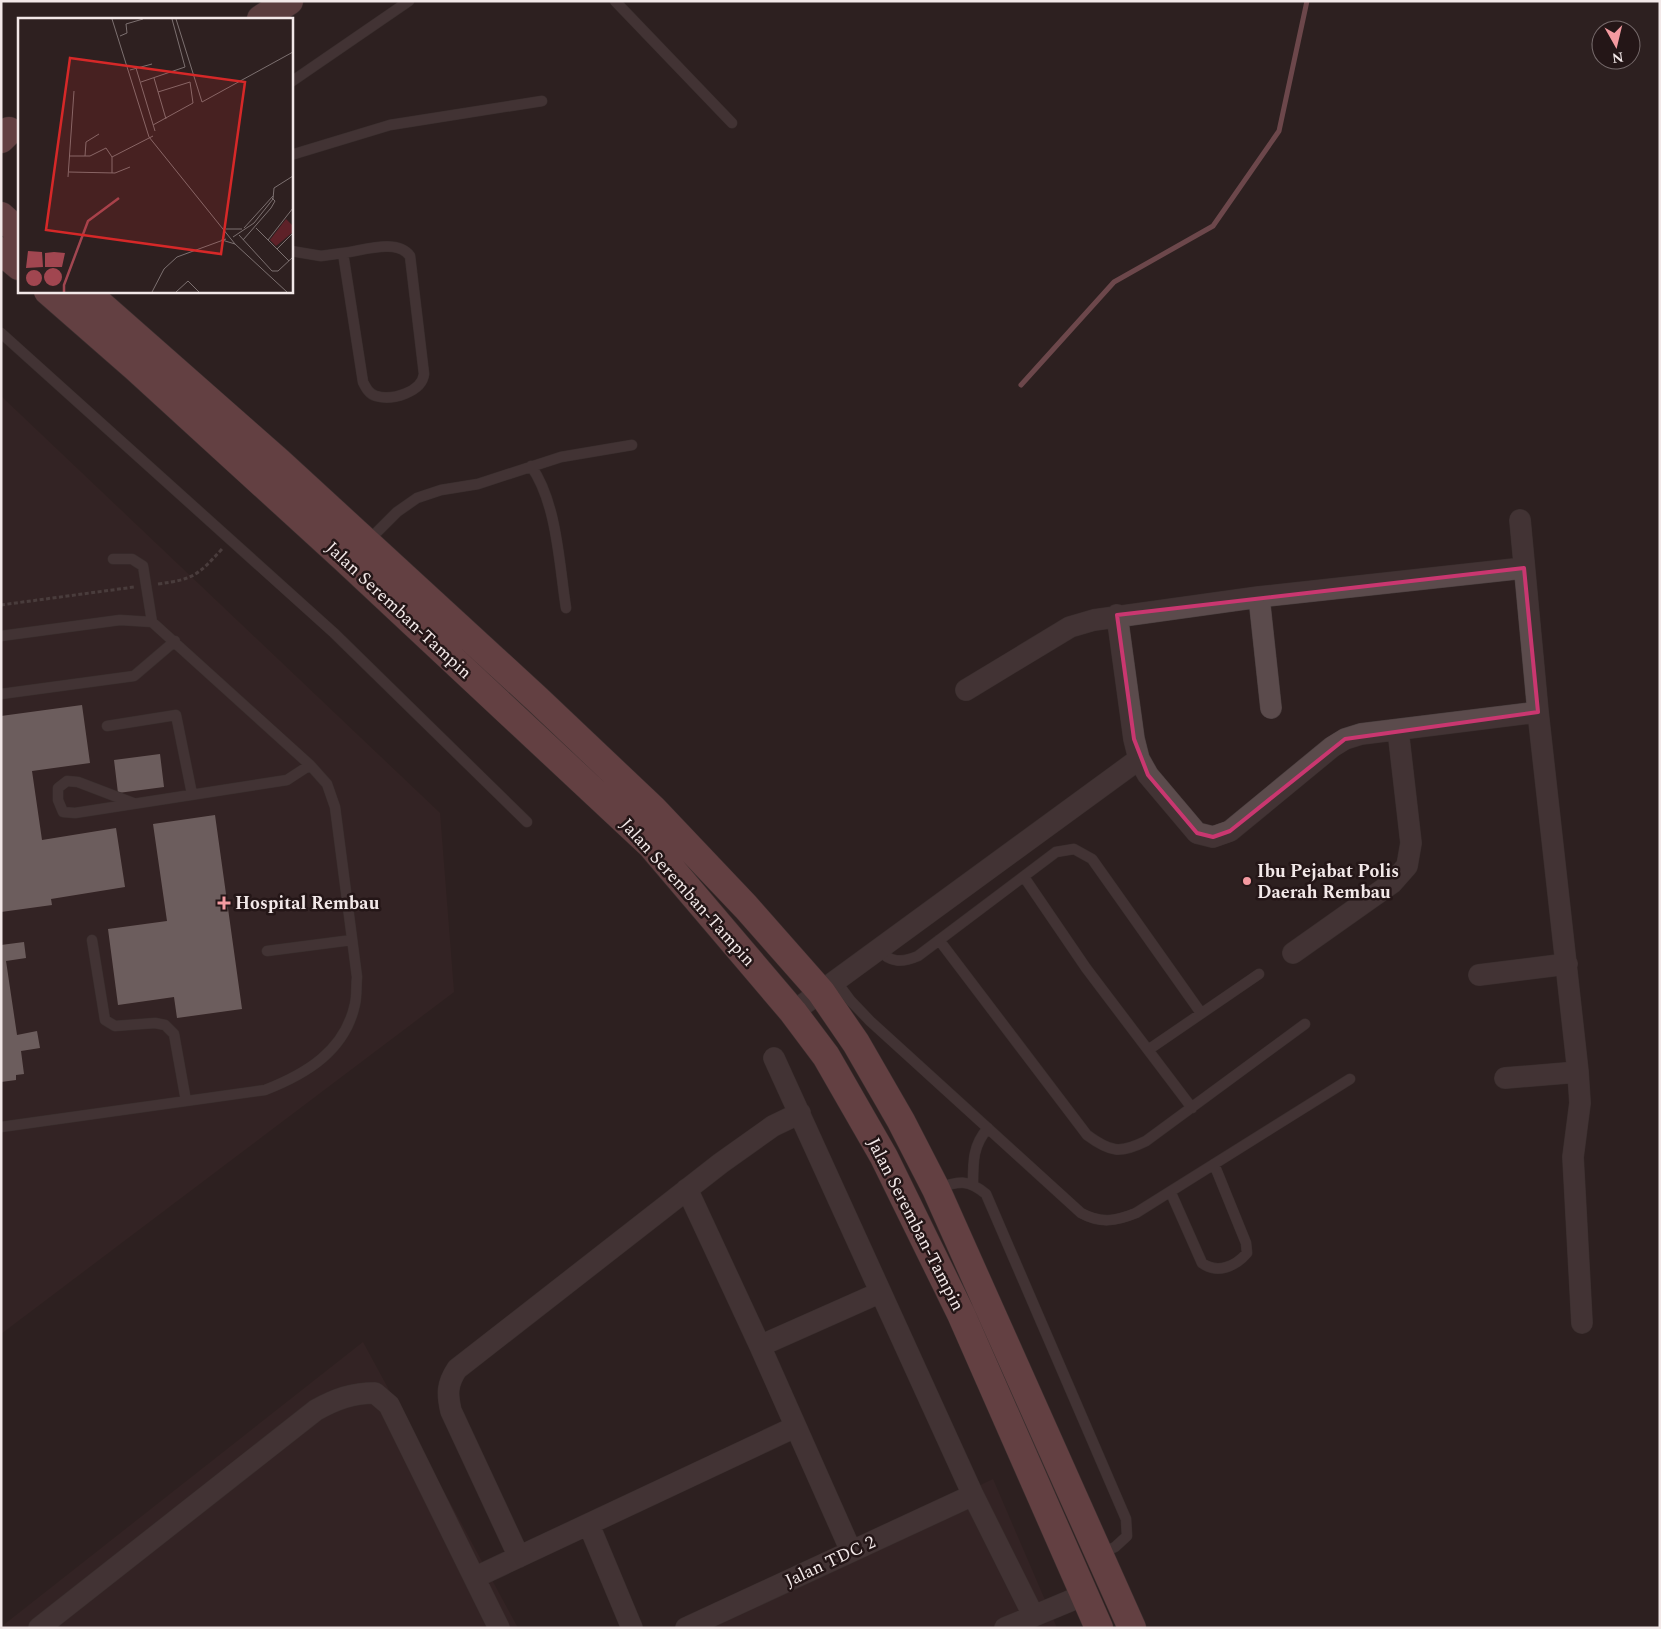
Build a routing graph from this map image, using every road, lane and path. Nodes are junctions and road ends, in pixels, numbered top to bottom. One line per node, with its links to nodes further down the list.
1 (289, 1): 4 (main road)
2 (409, 1): 5 (lane)
3 (616, 1): 7 (lane)
4 (263, 18)
5 (292, 81)
6 (542, 101): 8 (lane)
7 (732, 123)
8 (292, 155)
9 (1, 216): 10 (highway)
10 (18, 231)
11 (1, 251): 14 (highway)
12 (292, 251): 13 (lane)
13 (344, 253): 13 (lane)
14 (18, 265)
15 (49, 292): 55 (highway, Jalan Seremban-Tampin)
16 (86, 292): 22 (highway, Jalan Seremban-Tampin)
17 (1, 332): 21 (lane)
18 (632, 445): 19 (lane)
19 (531, 466): 22 (lane); 28 (lane)
20 (1520, 520): 24 (street)
21 (231, 539): 25 (path); 43 (lane)
22 (367, 542): 54 (highway, Jalan Seremban-Tampin)
23 (113, 559): 25 (lane)
24 (1524, 568): 26 (street); 36 (street)
25 (146, 586): 27 (path); 30 (lane)
26 (1259, 597): 29 (street); 35 (street)
27 (1, 605)
28 (566, 608)
29 (1117, 615): 33 (street); 39 (street)
30 (152, 622): 31 (lane); 32 (lane)
31 (1, 636)
32 (175, 641): 34 (lane); 40 (lane)
33 (966, 690)
34 (1, 694)
35 (1271, 708)
36 (1538, 712): 38 (street); 51 (street)
37 (107, 726): 41 (lane)
38 (1398, 730): 39 (street); 50 (street)
39 (1139, 759): 48 (street)
40 (310, 765): 41 (lane); 46 (lane)
41 (192, 794): 42 (lane)
42 (133, 803): 42 (lane)
43 (527, 822)
44 (1024, 877): 47 (lane); 56 (lane); 58 (lane)
45 (92, 940): 63 (lane)
46 (352, 940): 49 (lane); 63 (lane)
47 (938, 940): 48 (lane); 64 (lane)
48 (878, 949): 54 (street)
49 (266, 951)
50 (1293, 953)
51 (1567, 964): 53 (street); 60 (street)
52 (1259, 974): 56 (lane)
53 (1479, 975)
54 (828, 986): 55 (street); 67 (lane); 71 (highway, Jalan Seremban-Tampin)
55 (793, 1012): 83 (highway, Jalan Seremban-Tampin)
56 (1201, 1013): 58 (lane)
57 (1305, 1024): 64 (lane)
58 (1148, 1050): 64 (lane)
59 (774, 1058): 65 (street)
60 (1578, 1072): 61 (street); 74 (street)
61 (1505, 1078)
62 (1350, 1079): 68 (lane)
63 (186, 1101): 66 (lane)
64 (1192, 1108)
65 (800, 1113): 70 (street); 73 (street)
66 (1, 1128)
67 (988, 1128): 69 (lane); 72 (lane)
68 (1214, 1164): 72 (lane); 72 (lane)
69 (973, 1184): 71 (lane); 80 (lane)
70 (687, 1189): 75 (street); 81 (street)
71 (936, 1189): 80 (highway, Jalan Seremban-Tampin)
72 (1170, 1193)
73 (880, 1293): 75 (street); 77 (street)
74 (1582, 1323)
75 (760, 1346): 76 (street)
76 (795, 1428): 78 (street); 79 (street)
77 (973, 1495): 79 (street, Jalan TDC 2); 84 (street)
78 (589, 1525): 81 (street); 87 (street)
79 (851, 1551): 88 (street, Jalan TDC 2)
80 (1098, 1555): 91 (highway, Jalan Seremban-Tampin)
81 (519, 1557): 82 (street)
82 (476, 1577): 85 (street); 86 (street)
83 (1084, 1596): 84 (street); 90 (highway, Jalan Seremban-Tampin)
84 (1033, 1615): 89 (street)
85 (39, 1628)
86 (499, 1628)
87 (632, 1628)
88 (686, 1628)
89 (1005, 1628)
90 (1099, 1628)
91 (1132, 1628)

